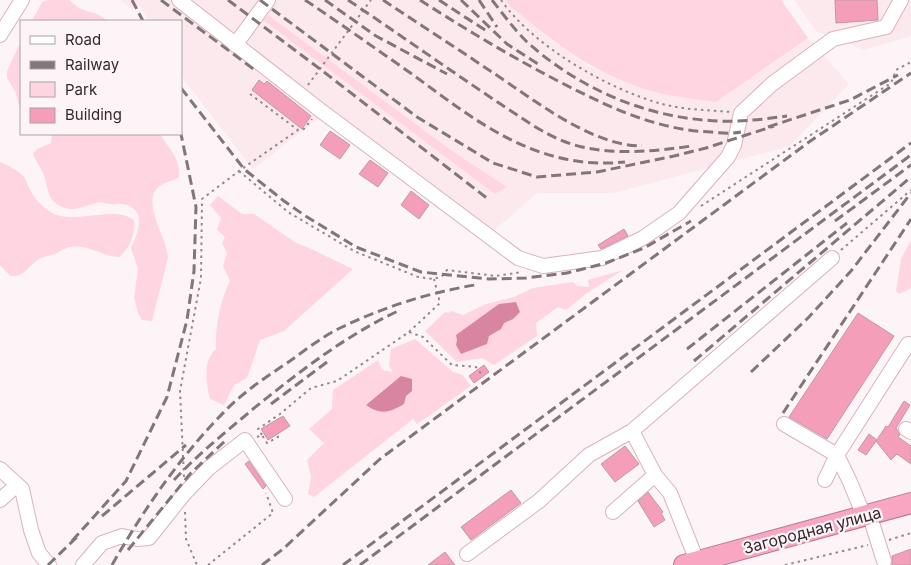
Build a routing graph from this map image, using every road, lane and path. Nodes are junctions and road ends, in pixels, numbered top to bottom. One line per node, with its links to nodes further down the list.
1 (22, 0): 7 (lane)
2 (178, 0): 8 (lane)
3 (268, 0): 8 (lane)
4 (371, 0): 11 (path)
5 (501, 0): 12 (path)
6 (901, 0): 12 (lane)
7 (0, 35)
8 (235, 45): 11 (lane)
9 (911, 62): 17 (path)
10 (250, 94): 14 (path)
11 (300, 95): 12 (lane)
12 (740, 113)
13 (312, 120): 14 (path)
14 (298, 130): 15 (path)
15 (239, 171): 20 (path); 33 (path)
16 (911, 190): 18 (path)
17 (700, 207)
18 (832, 258): 25 (lane)
19 (528, 271): 20 (path)
20 (434, 279): 21 (path)
21 (408, 332): 23 (path); 26 (path)
22 (908, 344): 27 (lane)
23 (483, 376)
24 (784, 424): 27 (lane)
25 (632, 431): 29 (lane); 41 (lane)
26 (262, 435)
27 (837, 455): 30 (lane); 39 (lane)
28 (0, 469): 31 (lane)
29 (655, 475): 37 (lane); 43 (lane)
30 (825, 480)
31 (17, 485): 35 (lane); 44 (lane)
32 (264, 490): 47 (path)
33 (184, 494): 34 (lane); 45 (lane); 46 (path)
34 (285, 499)
35 (0, 500)
36 (911, 504): 39 (highway, Загородная улица)
37 (613, 512)
38 (911, 515): 39 (highway, Загородная улица)
39 (872, 528): 40 (path); 42 (lane); 43 (highway, Загородная улица); 48 (highway, Загородная улица); 49 (path)
40 (911, 533)
41 (466, 554)
42 (884, 561)
43 (690, 563)
44 (49, 565)
45 (83, 565)
46 (197, 565)
47 (208, 565)
48 (718, 565)
49 (785, 565)

